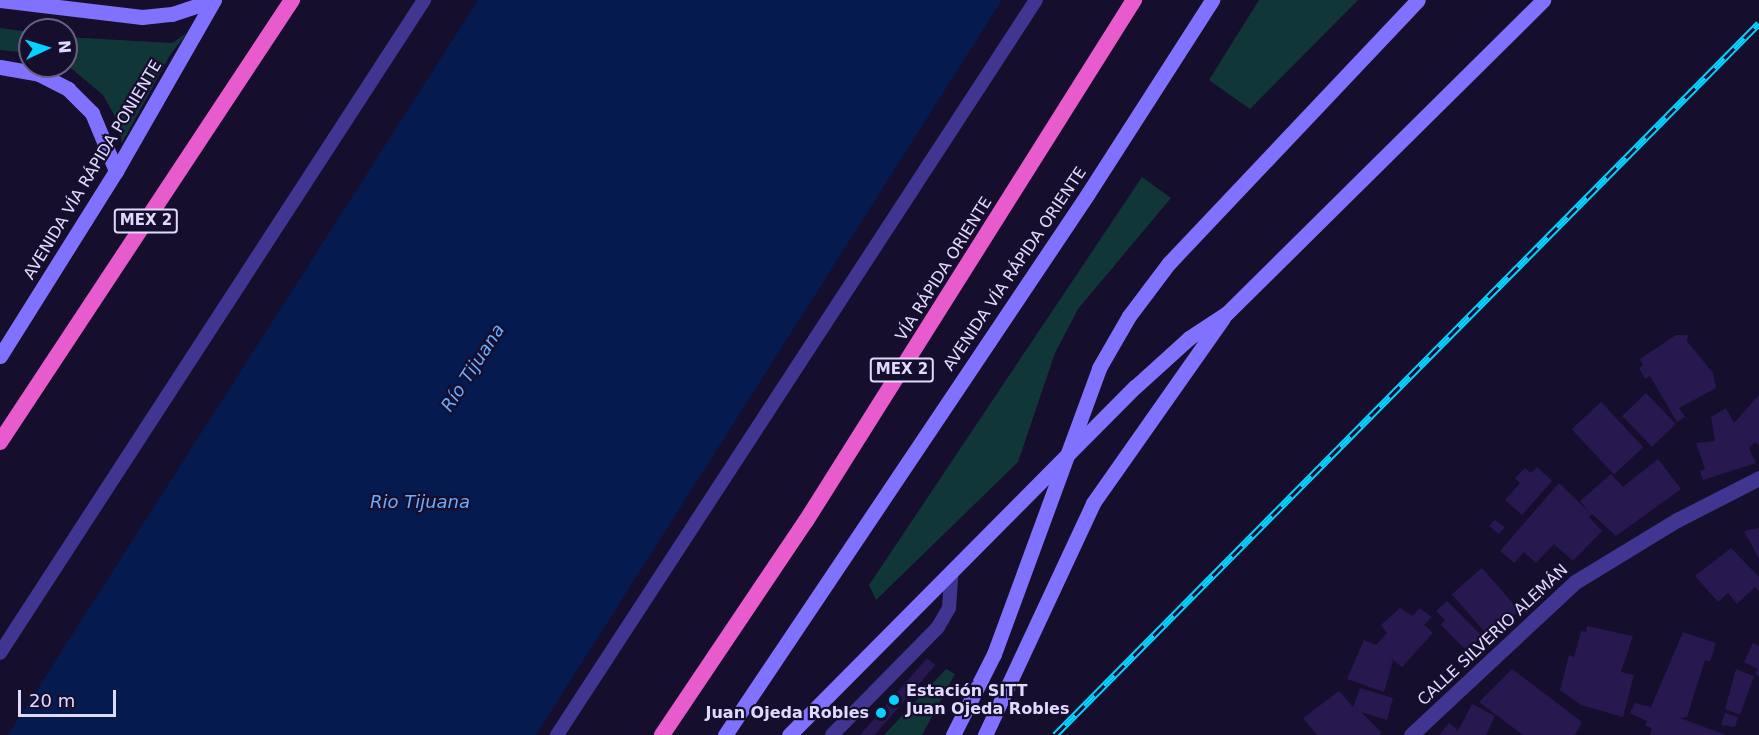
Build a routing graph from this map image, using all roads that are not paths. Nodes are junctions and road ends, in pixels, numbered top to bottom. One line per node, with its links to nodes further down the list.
1 (0, 0): 2 (main road)
2 (214, 0): 11 (main road, AVENIDA VÍA RÁPIDA PONIENTE)
3 (292, 0): 14 (highway, MEX 2)
4 (424, 0): 17 (lane)
5 (1036, 0): 18 (lane)
6 (1134, 0): 19 (highway, VÍA RÁPIDA ORIENTE / MEX 2)
7 (1212, 0): 20 (main road, AVENIDA VÍA RÁPIDA ORIENTE)
8 (1418, 0): 23 (main road, bridge)
9 (1543, 0): 12 (main road)
10 (0, 67): 11 (main road)
11 (116, 171): 13 (main road, AVENIDA VÍA RÁPIDA PONIENTE)
12 (1227, 313): 16 (main road); 24 (main road)
13 (0, 356)
14 (0, 442)
15 (1759, 478): 25 (street, CALLE SILVERIO ALEMÁN)
16 (951, 576): 21 (main road); 22 (lane)
17 (0, 653)
18 (557, 735)
19 (662, 735)
20 (725, 735)
21 (789, 735)
22 (832, 735)
23 (953, 735)
24 (985, 735)
25 (1411, 735)

